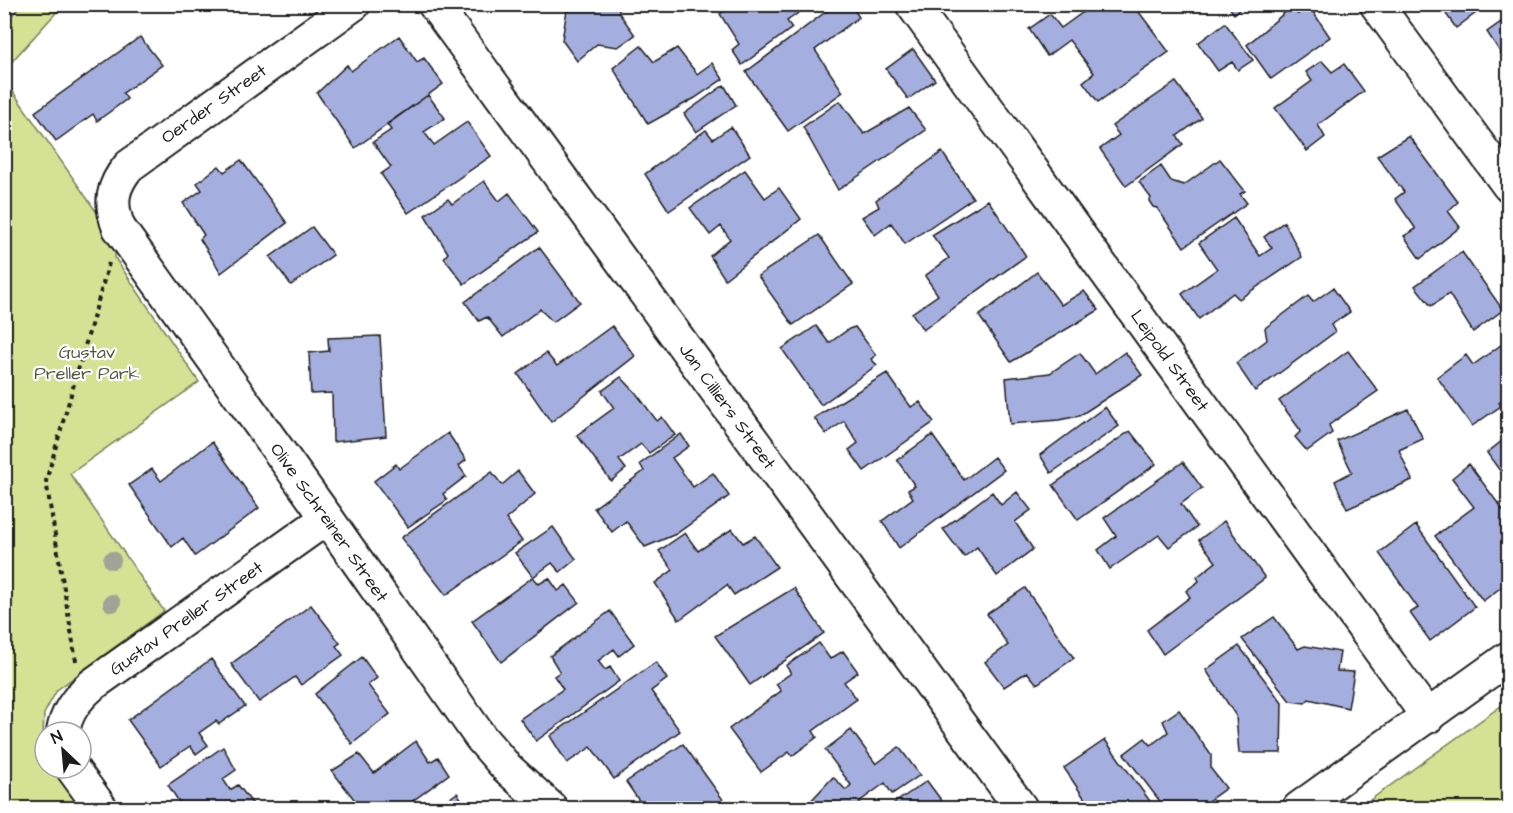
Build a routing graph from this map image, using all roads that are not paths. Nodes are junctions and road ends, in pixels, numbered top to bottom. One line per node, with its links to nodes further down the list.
1 (354, 4): 6 (street, Oerder Street)
2 (434, 4): 14 (street, Jan Cilliers Street)
3 (912, 4): 9 (street, Leipold Street)
4 (1376, 4): 5 (street)
5 (1509, 186)
6 (119, 228): 7 (street, Olive Schreiner Street)
7 (327, 518): 10 (street, Gustav Preller Street); 13 (street, Olive Schreiner Street)
8 (1509, 658): 9 (street)
9 (1428, 717): 15 (street)
10 (65, 720)
11 (81, 780): 12 (street)
12 (101, 808)
13 (551, 808)
14 (1021, 808)
15 (1299, 808)

